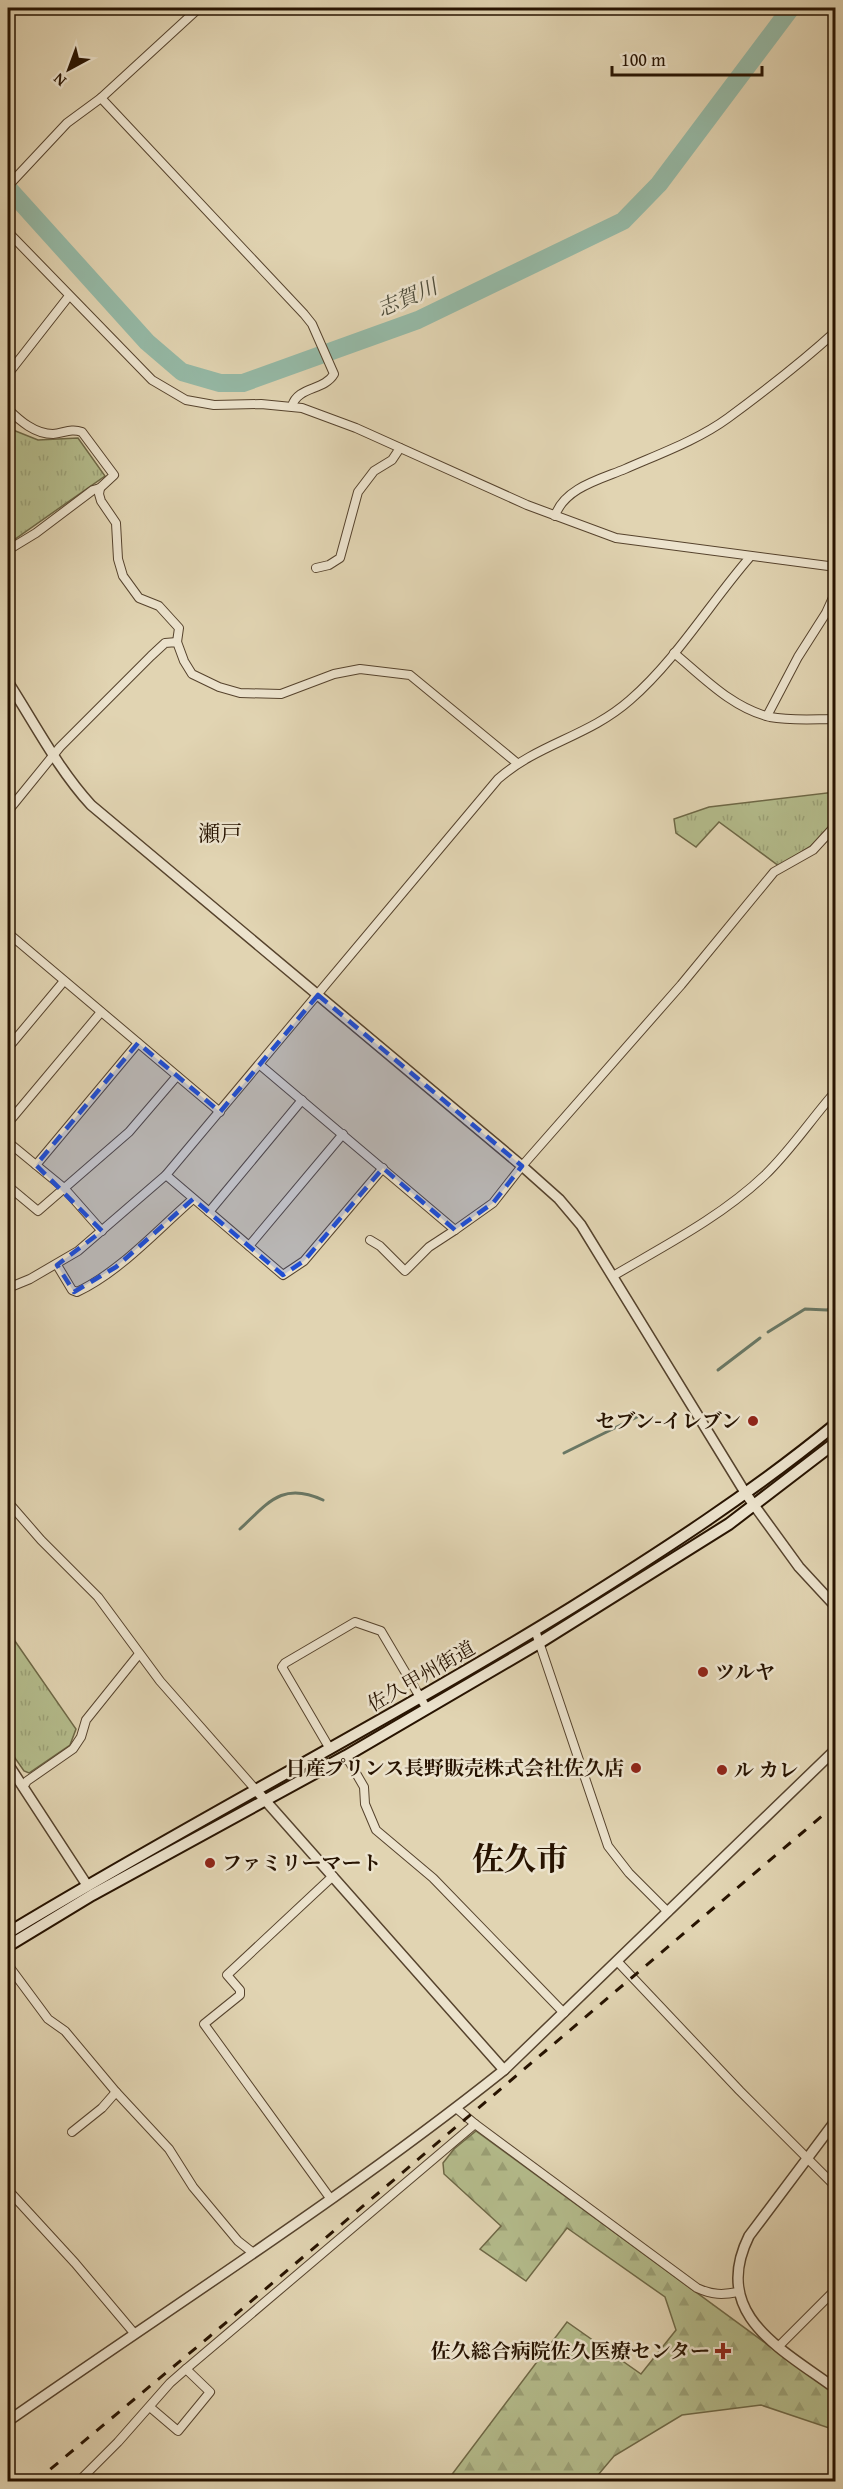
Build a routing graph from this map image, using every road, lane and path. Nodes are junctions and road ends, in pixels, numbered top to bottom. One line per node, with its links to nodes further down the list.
1 (199, 8): 2 (street)
2 (101, 98): 3 (street); 8 (street)
3 (8, 186)
4 (8, 232): 5 (street)
5 (69, 296): 7 (street); 8 (street)
6 (836, 331): 12 (street)
7 (8, 374)
8 (292, 406): 10 (street)
9 (8, 409): 11 (street)
10 (400, 448): 12 (street); 16 (street)
11 (100, 488): 13 (street); 18 (street)
12 (555, 516): 14 (street)
13 (8, 549)
14 (750, 557): 15 (street); 19 (street)
15 (836, 567)
16 (316, 568)
17 (836, 591): 21 (street)
18 (177, 642): 23 (street); 24 (street)
19 (674, 653): 21 (street); 24 (street)
20 (8, 682): 23 (street)
21 (767, 716): 22 (street)
22 (836, 719)
23 (54, 756): 25 (street); 29 (street)
24 (517, 763): 29 (street)
25 (8, 811)
26 (836, 825): 42 (street)
27 (8, 933): 28 (street)
28 (64, 981): 30 (street); 32 (street)
29 (318, 995): 33 (street); 42 (street)
30 (101, 1012): 31 (street); 38 (street)
31 (138, 1043): 34 (street); 41 (street)
32 (8, 1048)
33 (260, 1065): 36 (street); 37 (street)
34 (177, 1076): 37 (street); 46 (street)
35 (836, 1091): 54 (street)
36 (302, 1100): 39 (street); 48 (street)
37 (220, 1112): 44 (street)
38 (8, 1124)
39 (343, 1134): 43 (street); 52 (street)
40 (8, 1142): 41 (street)
41 (36, 1165): 46 (street)
42 (522, 1166): 49 (street); 54 (street)
43 (383, 1168): 49 (street); 52 (street)
44 (166, 1175): 47 (street); 50 (street)
45 (8, 1186): 46 (street)
46 (64, 1188): 50 (street)
47 (193, 1198): 48 (street); 53 (street)
48 (209, 1212): 52 (street)
49 (455, 1230): 51 (street)
50 (102, 1231): 53 (street)
51 (370, 1240)
52 (249, 1246)
53 (57, 1265): 55 (street)
54 (613, 1276): 58 (street)
55 (8, 1288)
56 (836, 1424): 58 (main road, 佐久甲州街道)
57 (836, 1442): 60 (main road, 佐久甲州街道)
58 (746, 1494): 60 (street); 62 (main road, 佐久甲州街道)
59 (8, 1502): 64 (street)
60 (755, 1506): 61 (street); 63 (main road, 佐久甲州街道)
61 (836, 1607)
62 (535, 1630): 63 (street); 65 (main road, 佐久甲州街道)
63 (539, 1643): 66 (main road, 佐久甲州街道); 76 (street)
64 (140, 1654): 71 (street); 72 (street)
65 (421, 1698): 66 (street); 67 (main road, 佐久甲州街道); 67 (street)
66 (427, 1709): 69 (main road, 佐久甲州街道)
67 (330, 1749): 72 (main road, 佐久甲州街道)
68 (836, 1749): 76 (street)
69 (346, 1756): 73 (main road, 佐久甲州街道); 81 (street)
70 (8, 1764): 71 (street)
71 (23, 1787): 75 (street)
72 (256, 1790): 73 (street); 75 (main road, 佐久甲州街道)
73 (265, 1799): 74 (street); 78 (main road, 佐久甲州街道)
74 (333, 1876): 82 (street); 91 (street)
75 (87, 1885): 77 (main road, 佐久甲州街道)
76 (668, 1911): 79 (street)
77 (8, 1933)
78 (8, 1946)
79 (617, 1961): 81 (street); 88 (street)
80 (8, 1965): 83 (street)
81 (564, 2013): 82 (street)
82 (504, 2070): 84 (street)
83 (116, 2092): 87 (street); 92 (street)
84 (456, 2108): 86 (street); 91 (street)
85 (836, 2120): 88 (street)
86 (475, 2124): 94 (street); 97 (street)
87 (72, 2132)
88 (806, 2159): 89 (street); 94 (street)
89 (836, 2187)
90 (8, 2190): 95 (street)
91 (330, 2198): 92 (street)
92 (252, 2252): 95 (street)
93 (836, 2289): 96 (street)
94 (738, 2292): 96 (street)
95 (134, 2333): 100 (street)
96 (778, 2347): 98 (street)
97 (186, 2369): 99 (street); 99 (street)
98 (836, 2389)
99 (150, 2408): 101 (street)
100 (8, 2418)
101 (78, 2481)

